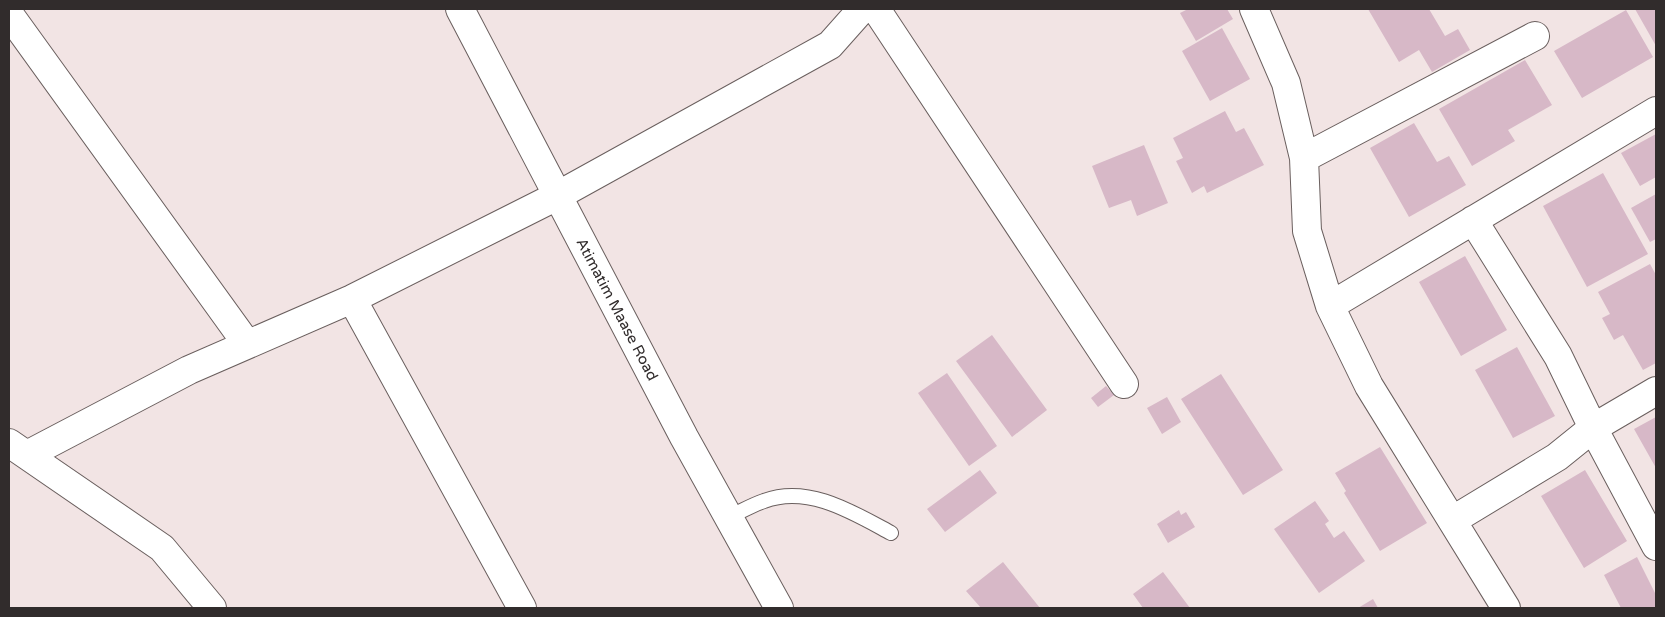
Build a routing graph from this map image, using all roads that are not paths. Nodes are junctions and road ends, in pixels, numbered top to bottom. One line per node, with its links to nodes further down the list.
1 (460, 9): 9 (street, Atimatim Maase Road)
2 (862, 9): 9 (street)
3 (876, 9): 14 (street)
4 (1254, 9): 8 (street)
5 (9, 14): 13 (street)
6 (1535, 36): 8 (street)
7 (1656, 111): 10 (street)
8 (1304, 158): 12 (street)
9 (557, 196): 11 (street); 18 (street, Atimatim Maase Road)
10 (1473, 220): 12 (street); 16 (street)
11 (352, 299): 13 (street); 23 (street)
12 (1330, 306): 19 (street)
13 (247, 344): 17 (street)
14 (1124, 384)
15 (1656, 390): 16 (street)
16 (1594, 428): 19 (street); 21 (street)
17 (18, 449): 22 (street)
18 (729, 517): 20 (lane); 24 (street, Atimatim Maase Road)
19 (1452, 520): 25 (street)
20 (891, 533)
21 (1656, 546)
22 (212, 608)
23 (522, 608)
24 (779, 608)
25 (1506, 608)

